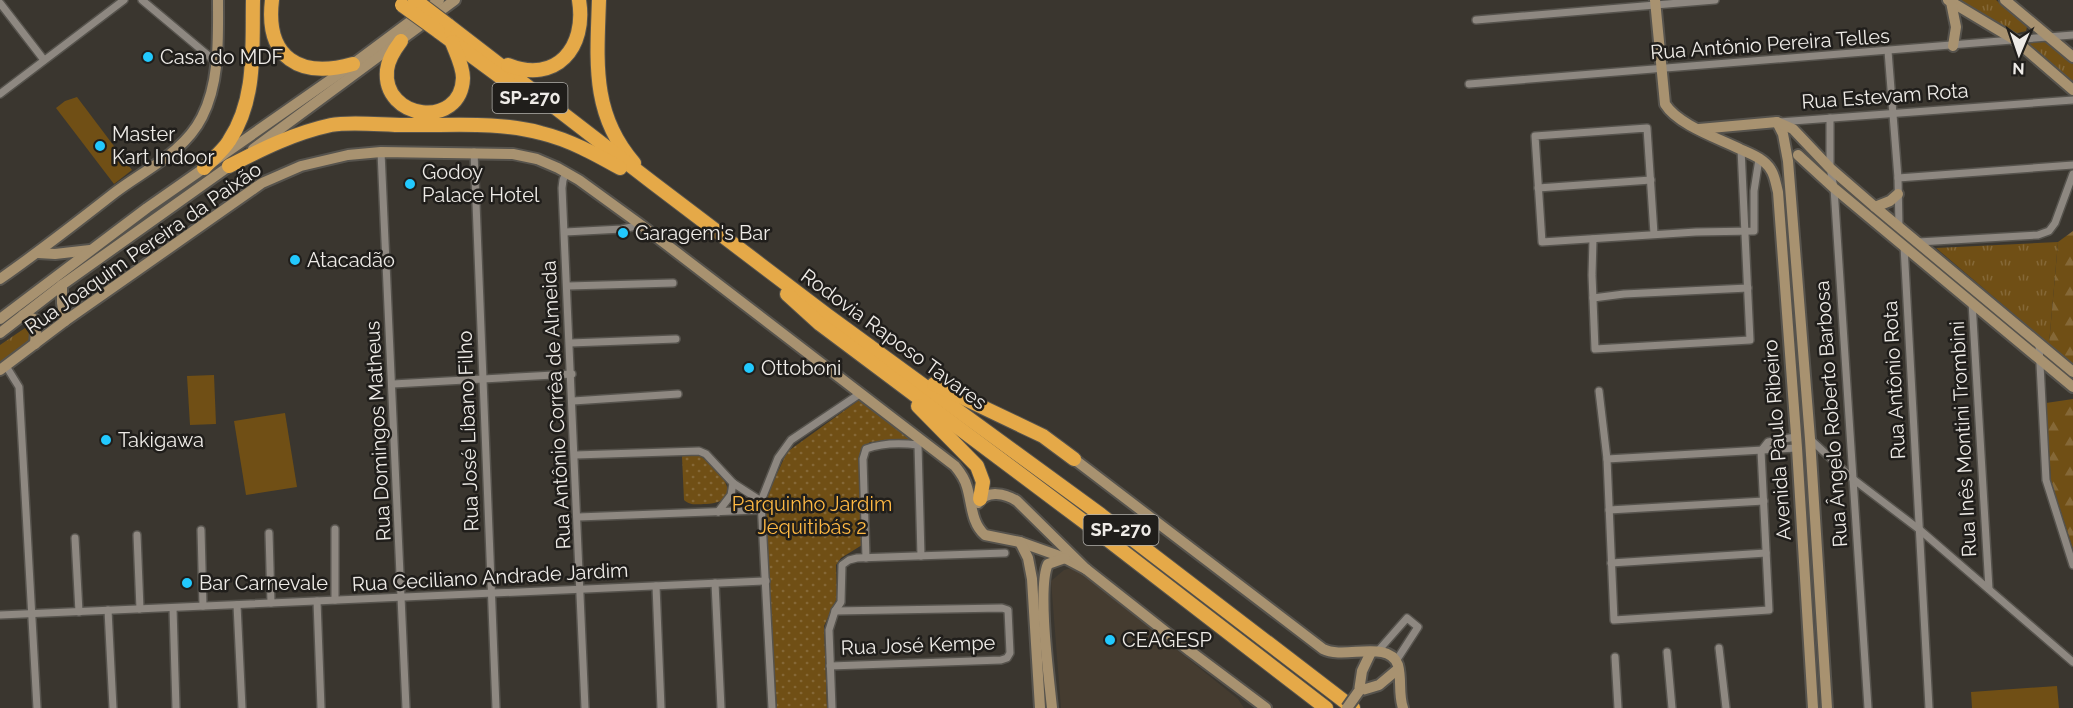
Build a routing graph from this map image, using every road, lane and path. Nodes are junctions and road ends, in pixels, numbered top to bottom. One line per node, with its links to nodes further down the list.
1 (124, 0): 26 (street)
2 (142, 0): 28 (street)
3 (218, 0): 28 (street)
4 (252, 0): 49 (highway)
5 (272, 0): 29 (highway)
6 (438, 0): 29 (street)
7 (455, 0): 21 (street)
8 (579, 0): 27 (highway)
9 (599, 0): 57 (highway)
10 (1715, 0): 15 (street)
11 (2005, 0): 19 (street)
12 (401, 1): 17 (highway, Rodovia Raposo Tavares / SP-270, bridge)
13 (1950, 1): 20 (street); 23 (street)
14 (0, 3): 26 (street)
15 (1655, 3): 16 (street); 30 (street)
16 (1476, 20)
17 (443, 28): 22 (highway, Rodovia Raposo Tavares / SP-270); 27 (highway, Rodovia Raposo Tavares / SP-270)
18 (2073, 35): 19 (street, Rua Antônio Pereira Telles)
19 (2050, 37): 20 (street, Rua Antônio Pereira Telles); 25 (street)
20 (2015, 40): 23 (street, Rua Antônio Pereira Telles); 32 (street)
21 (401, 41): 22 (highway); 48 (street)
22 (452, 42): 50 (highway, Rodovia Raposo Tavares / SP-270)
23 (1953, 46): 24 (street, Rua Antônio Pereira Telles)
24 (1888, 51): 30 (street, Rua Antônio Pereira Telles); 35 (street, Rua Antônio Rota)
25 (2073, 57)
26 (44, 60): 33 (street)
27 (493, 60): 57 (highway, Rodovia Raposo Tavares / SP-270)
28 (216, 62): 71 (street)
29 (353, 64): 49 (street)
30 (1661, 69): 31 (street, Rua Antônio Pereira Telles); 39 (street)
31 (1469, 84)
32 (2073, 90)
33 (0, 94)
34 (2073, 100): 35 (street, Rua Estevam Rota)
35 (1893, 113): 36 (street, Rua Estevam Rota); 55 (street, Rua Antônio Rota)
36 (1830, 118): 37 (street, Rua Estevam Rota); 51 (street, Rua Ângelo Roberto Barbosa)
37 (1777, 122): 38 (street, Rua Estevam Rota); 40 (street); 46 (street, Rua Ângelo Roberto Barbosa)
38 (1743, 124): 39 (street, Rua Estevam Rota); 41 (street)
39 (1699, 129): 41 (street)
40 (1810, 146): 44 (street); 51 (street)
41 (1742, 149): 45 (street); 65 (street)
42 (381, 152): 43 (street, Rua Joaquim Pereira da Paixão); 83 (street, Rua Joaquim Pereira da Paixão); 96 (street, Rua Domingos Matheus)
43 (474, 152): 53 (street, Rua Joaquim Pereira da Paixão); 95 (street, Rua José Líbano Filho)
44 (1798, 155): 46 (street); 59 (street)
45 (1760, 159): 52 (street); 65 (street)
46 (1788, 161): 52 (street); 102 (street, Rua Ângelo Roberto Barbosa)
47 (2073, 165): 55 (street)
48 (230, 166): 50 (highway); 74 (street)
49 (204, 168): 70 (street)
50 (620, 168): 91 (highway, Rodovia Raposo Tavares / SP-270)
51 (1830, 168): 59 (street, Rua Ângelo Roberto Barbosa); 61 (street)
52 (1771, 170): 104 (street, Avenida Paulo Ribeiro)
53 (567, 173): 62 (street, Rua Joaquim Pereira da Paixão); 64 (street, Rua Antônio Corrêa de Almeida)
54 (2073, 174): 68 (street)
55 (1898, 178): 60 (street, Rua Antônio Rota)
56 (1651, 180): 58 (street); 58 (street); 66 (street)
57 (652, 183): 91 (highway, Rodovia Raposo Tavares / SP-270)
58 (1538, 188): 67 (street)
59 (1834, 188): 69 (street); 109 (street, Rua Ângelo Roberto Barbosa)
60 (1898, 194): 61 (street); 63 (street, Rua Antônio Rota)
61 (1875, 207): 63 (street)
62 (641, 225): 64 (street); 99 (street, Rua Joaquim Pereira da Paixão)
63 (1898, 225): 68 (street); 69 (street, Rua Antônio Rota)
64 (565, 232): 75 (street, Rua Antônio Corrêa de Almeida)
65 (1744, 232): 66 (street); 76 (street)
66 (1654, 234): 67 (street)
67 (1593, 239): 78 (street)
68 (1916, 242): 69 (street); 77 (street)
69 (1904, 246): 79 (street); 120 (street, Rua Antônio Rota)
70 (94, 249): 71 (street); 81 (street)
71 (38, 253): 72 (street)
72 (0, 279)
73 (673, 283): 75 (street)
74 (62, 285): 80 (street); 83 (street)
75 (568, 286): 87 (street, Rua Antônio Corrêa de Almeida)
76 (1748, 288): 78 (street); 78 (street)
77 (1971, 288): 79 (street, Rua Inês Montini Trombini); 89 (street)
78 (1593, 298)
79 (1972, 302): 90 (street); 138 (street, Rua Inês Montini Trombini)
80 (23, 315): 82 (street); 85 (street)
81 (0, 319)
82 (34, 319): 84 (street); 88 (street)
83 (65, 321): 84 (street, Rua Joaquim Pereira da Paixão)
84 (55, 328): 88 (street, Rua Joaquim Pereira da Paixão)
85 (0, 333)
86 (676, 339): 87 (street)
87 (570, 343): 94 (street, Rua Antônio Corrêa de Almeida)
88 (35, 344): 92 (street, Rua Joaquim Pereira da Paixão)
89 (2039, 345): 90 (street); 93 (street)
90 (2039, 358): 97 (street); 132 (street)
91 (883, 363): 107 (highway); 111 (highway); 178 (highway, Rodovia Raposo Tavares / SP-270); 180 (highway, Rodovia Raposo Tavares / SP-270)
92 (3, 368): 151 (street)
93 (2073, 372)
94 (572, 374): 95 (street); 101 (street, Rua Antônio Corrêa de Almeida)
95 (482, 379): 96 (street); 139 (street, Rua José Líbano Filho)
96 (393, 384): 140 (street, Rua Domingos Matheus)
97 (2073, 387)
98 (1599, 391): 108 (street)
99 (861, 393): 103 (street, Rua Joaquim Pereira da Paixão); 112 (street)
100 (678, 394): 101 (street)
101 (573, 401): 106 (street, Rua Antônio Corrêa de Almeida)
102 (1810, 439): 109 (street); 186 (street, Rua Ângelo Roberto Barbosa)
103 (918, 441): 118 (street, Rua Joaquim Pereira da Paixão); 128 (street); 129 (street)
104 (1796, 442): 105 (street); 105 (street); 185 (street, Avenida Paulo Ribeiro)
105 (1761, 451): 108 (street); 113 (street)
106 (575, 455): 110 (street); 117 (street, Rua Antônio Corrêa de Almeida)
107 (1074, 459): 154 (street)
108 (1606, 459): 115 (street)
109 (1853, 479): 120 (street); 187 (street, Rua Ângelo Roberto Barbosa)
110 (732, 483): 112 (street); 116 (street)
111 (980, 499): 118 (street); 133 (street)
112 (760, 501): 114 (street)
113 (1764, 501): 115 (street); 127 (street)
114 (760, 510): 116 (street); 134 (street)
115 (1609, 510): 131 (street)
116 (718, 512): 117 (street)
117 (578, 517): 137 (street, Rua Antônio Corrêa de Almeida)
118 (978, 527): 125 (street)
119 (334, 529): 141 (street)
120 (1920, 530): 138 (street); 188 (street, Rua Antônio Rota)
121 (201, 531): 145 (street)
122 (269, 533): 143 (street)
123 (137, 536): 147 (street)
124 (75, 537): 150 (street)
125 (1020, 543): 130 (street); 174 (street)
126 (1005, 553): 128 (street)
127 (1766, 553): 131 (street); 131 (street)
128 (921, 556): 129 (street)
129 (866, 558): 149 (street)
130 (1065, 558): 133 (street); 175 (street)
131 (1611, 563)
132 (2073, 565)
133 (1086, 569): 161 (street)
134 (766, 581): 135 (street, Rua Ceciliano Andrade Jardim); 172 (street)
135 (715, 583): 136 (street, Rua Ceciliano Andrade Jardim); 171 (street)
136 (656, 586): 137 (street, Rua Ceciliano Andrade Jardim); 170 (street)
137 (581, 589): 139 (street, Rua Ceciliano Andrade Jardim); 169 (street, Rua Antônio Corrêa de Almeida)
138 (1989, 589): 157 (street)
139 (491, 593): 140 (street, Rua Ceciliano Andrade Jardim); 168 (street, Rua José Líbano Filho)
140 (402, 597): 141 (street, Rua Ceciliano Andrade Jardim); 167 (street, Rua Domingos Matheus)
141 (335, 600): 142 (street, Rua Ceciliano Andrade Jardim)
142 (317, 601): 143 (street, Rua Ceciliano Andrade Jardim); 166 (street)
143 (271, 603): 144 (street, Rua Ceciliano Andrade Jardim)
144 (237, 605): 145 (street, Rua Ceciliano Andrade Jardim); 165 (street)
145 (203, 606): 146 (street, Rua Ceciliano Andrade Jardim)
146 (173, 608): 147 (street, Rua Ceciliano Andrade Jardim); 164 (street)
147 (140, 609): 148 (street, Rua Ceciliano Andrade Jardim)
148 (108, 610): 150 (street, Rua Ceciliano Andrade Jardim); 163 (street)
149 (835, 611): 159 (street); 159 (street, Rua José Kempe)
150 (79, 612): 151 (street, Rua Ceciliano Andrade Jardim)
151 (32, 614): 152 (street, Rua Ceciliano Andrade Jardim); 162 (street)
152 (0, 615)
153 (1719, 648): 184 (street)
154 (1374, 651): 158 (street); 158 (street); 160 (street)
155 (1667, 652): 183 (street)
156 (1615, 657): 182 (street)
157 (2073, 662)
158 (1397, 665): 160 (street); 181 (street)
159 (830, 666): 173 (street)
160 (1359, 691): 179 (street, bridge)
161 (1247, 695): 176 (street); 177 (street)
162 (37, 708)
163 (113, 708)
164 (176, 708)
165 (242, 708)
166 (321, 708)
167 (406, 708)
168 (496, 708)
169 (585, 708)
170 (661, 708)
171 (721, 708)
172 (772, 708)
173 (832, 708)
174 (1040, 708)
175 (1052, 708)
176 (1257, 708)
177 (1266, 708)
178 (1326, 708)
179 (1347, 708)
180 (1353, 708)
181 (1402, 708)
182 (1618, 708)
183 (1672, 708)
184 (1726, 708)
185 (1813, 708)
186 (1827, 708)
187 (1868, 708)
188 (1929, 708)

